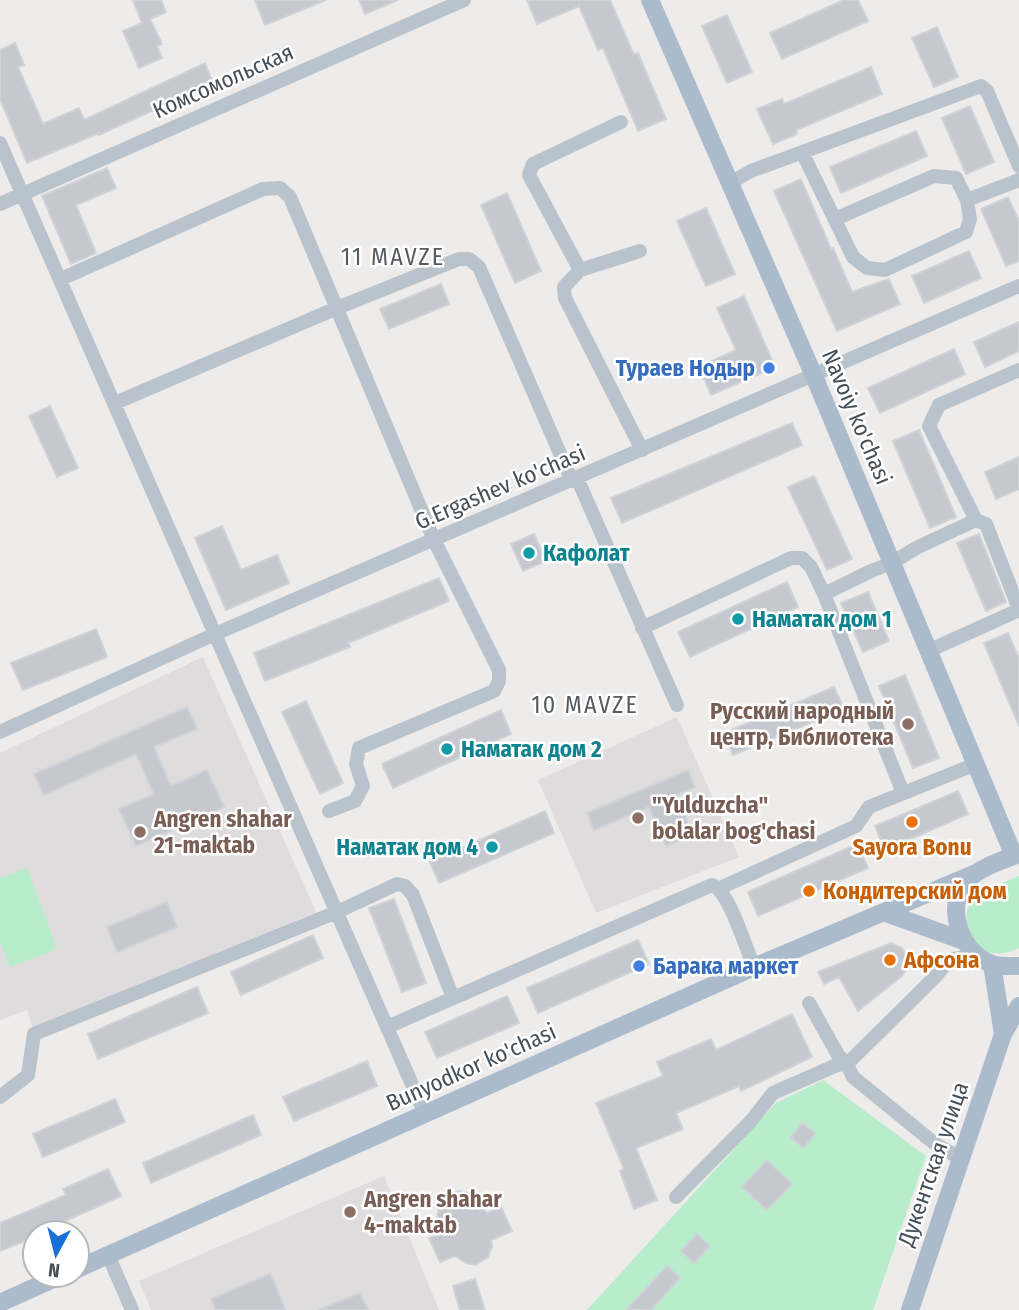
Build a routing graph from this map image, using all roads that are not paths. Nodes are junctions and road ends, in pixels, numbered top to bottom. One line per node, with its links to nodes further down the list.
1 (464, 0): 9 (street, Комсомольская)
2 (650, 0): 8 (main road, Navoiy ko'chasi)
3 (621, 122): 14 (street)
4 (0, 143): 9 (street)
5 (802, 152): 6 (street); 8 (street); 12 (street)
6 (1019, 166)
7 (1019, 180): 10 (street)
8 (730, 183): 19 (main road, Navoiy ko'chasi)
9 (23, 194): 11 (street, Комсомольская); 15 (street)
10 (967, 200): 12 (street); 12 (street)
11 (0, 204)
12 (835, 219)
13 (640, 251): 14 (street)
14 (580, 270): 21 (street)
15 (61, 279): 17 (street); 20 (street)
16 (1019, 286): 19 (street, G.Ergashev ko'chasi)
17 (337, 308): 20 (street); 22 (street); 24 (street)
18 (1019, 370): 23 (street)
19 (814, 376): 21 (street, G.Ergashev ko'chasi); 25 (main road, Navoiy ko'chasi)
20 (115, 403): 29 (street)
21 (642, 450): 22 (street, G.Ergashev ko'chasi)
22 (574, 479): 24 (street, G.Ergashev ko'chasi); 28 (street)
23 (975, 520): 25 (street); 27 (street)
24 (434, 540): 29 (street, G.Ergashev ko'chasi); 35 (street)
25 (892, 563): 26 (street); 30 (main road, Navoiy ko'chasi)
26 (824, 594): 28 (street); 34 (street)
27 (1018, 614): 30 (street)
28 (642, 628): 31 (street)
29 (215, 634): 32 (street, G.Ergashev ko'chasi); 39 (street)
30 (928, 651): 33 (main road, Navoiy ko'chasi)
31 (677, 705)
32 (0, 732)
33 (976, 765): 34 (street); 36 (main road, Navoiy ko'chasi)
34 (903, 793): 38 (street)
35 (329, 811)
36 (1016, 855): 37 (main road, Bunyodkor ko'chasi)
37 (976, 873): 40 (main road, Bunyodkor ko'chasi); 41 (main road)
38 (720, 888): 44 (street); 45 (street)
39 (337, 912): 45 (street); 48 (street); 51 (street)
40 (886, 913): 41 (main road); 44 (main road, Bunyodkor ko'chasi)
41 (964, 941): 42 (main road)
42 (984, 959): 43 (main road); 49 (main road); 50 (street)
43 (1019, 965)
44 (754, 967): 52 (main road, Bunyodkor ko'chasi)
45 (453, 998): 48 (street)
46 (809, 1003): 50 (street)
47 (1019, 1006): 49 (main road, Дукентская улица)
48 (387, 1027): 52 (street)
49 (1003, 1034): 53 (main road, Дукентская улица)
50 (848, 1064): 53 (street); 54 (street)
51 (0, 1097)
52 (425, 1114): 55 (main road, Bunyodkor ko'chasi)
53 (961, 1159): 60 (main road, Дукентская улица)
54 (676, 1197)
55 (108, 1255): 56 (main road, Bunyodkor ko'chasi); 59 (street)
56 (91, 1263)
57 (31, 1289): 58 (main road)
58 (0, 1303)
59 (132, 1310)
60 (910, 1310)

